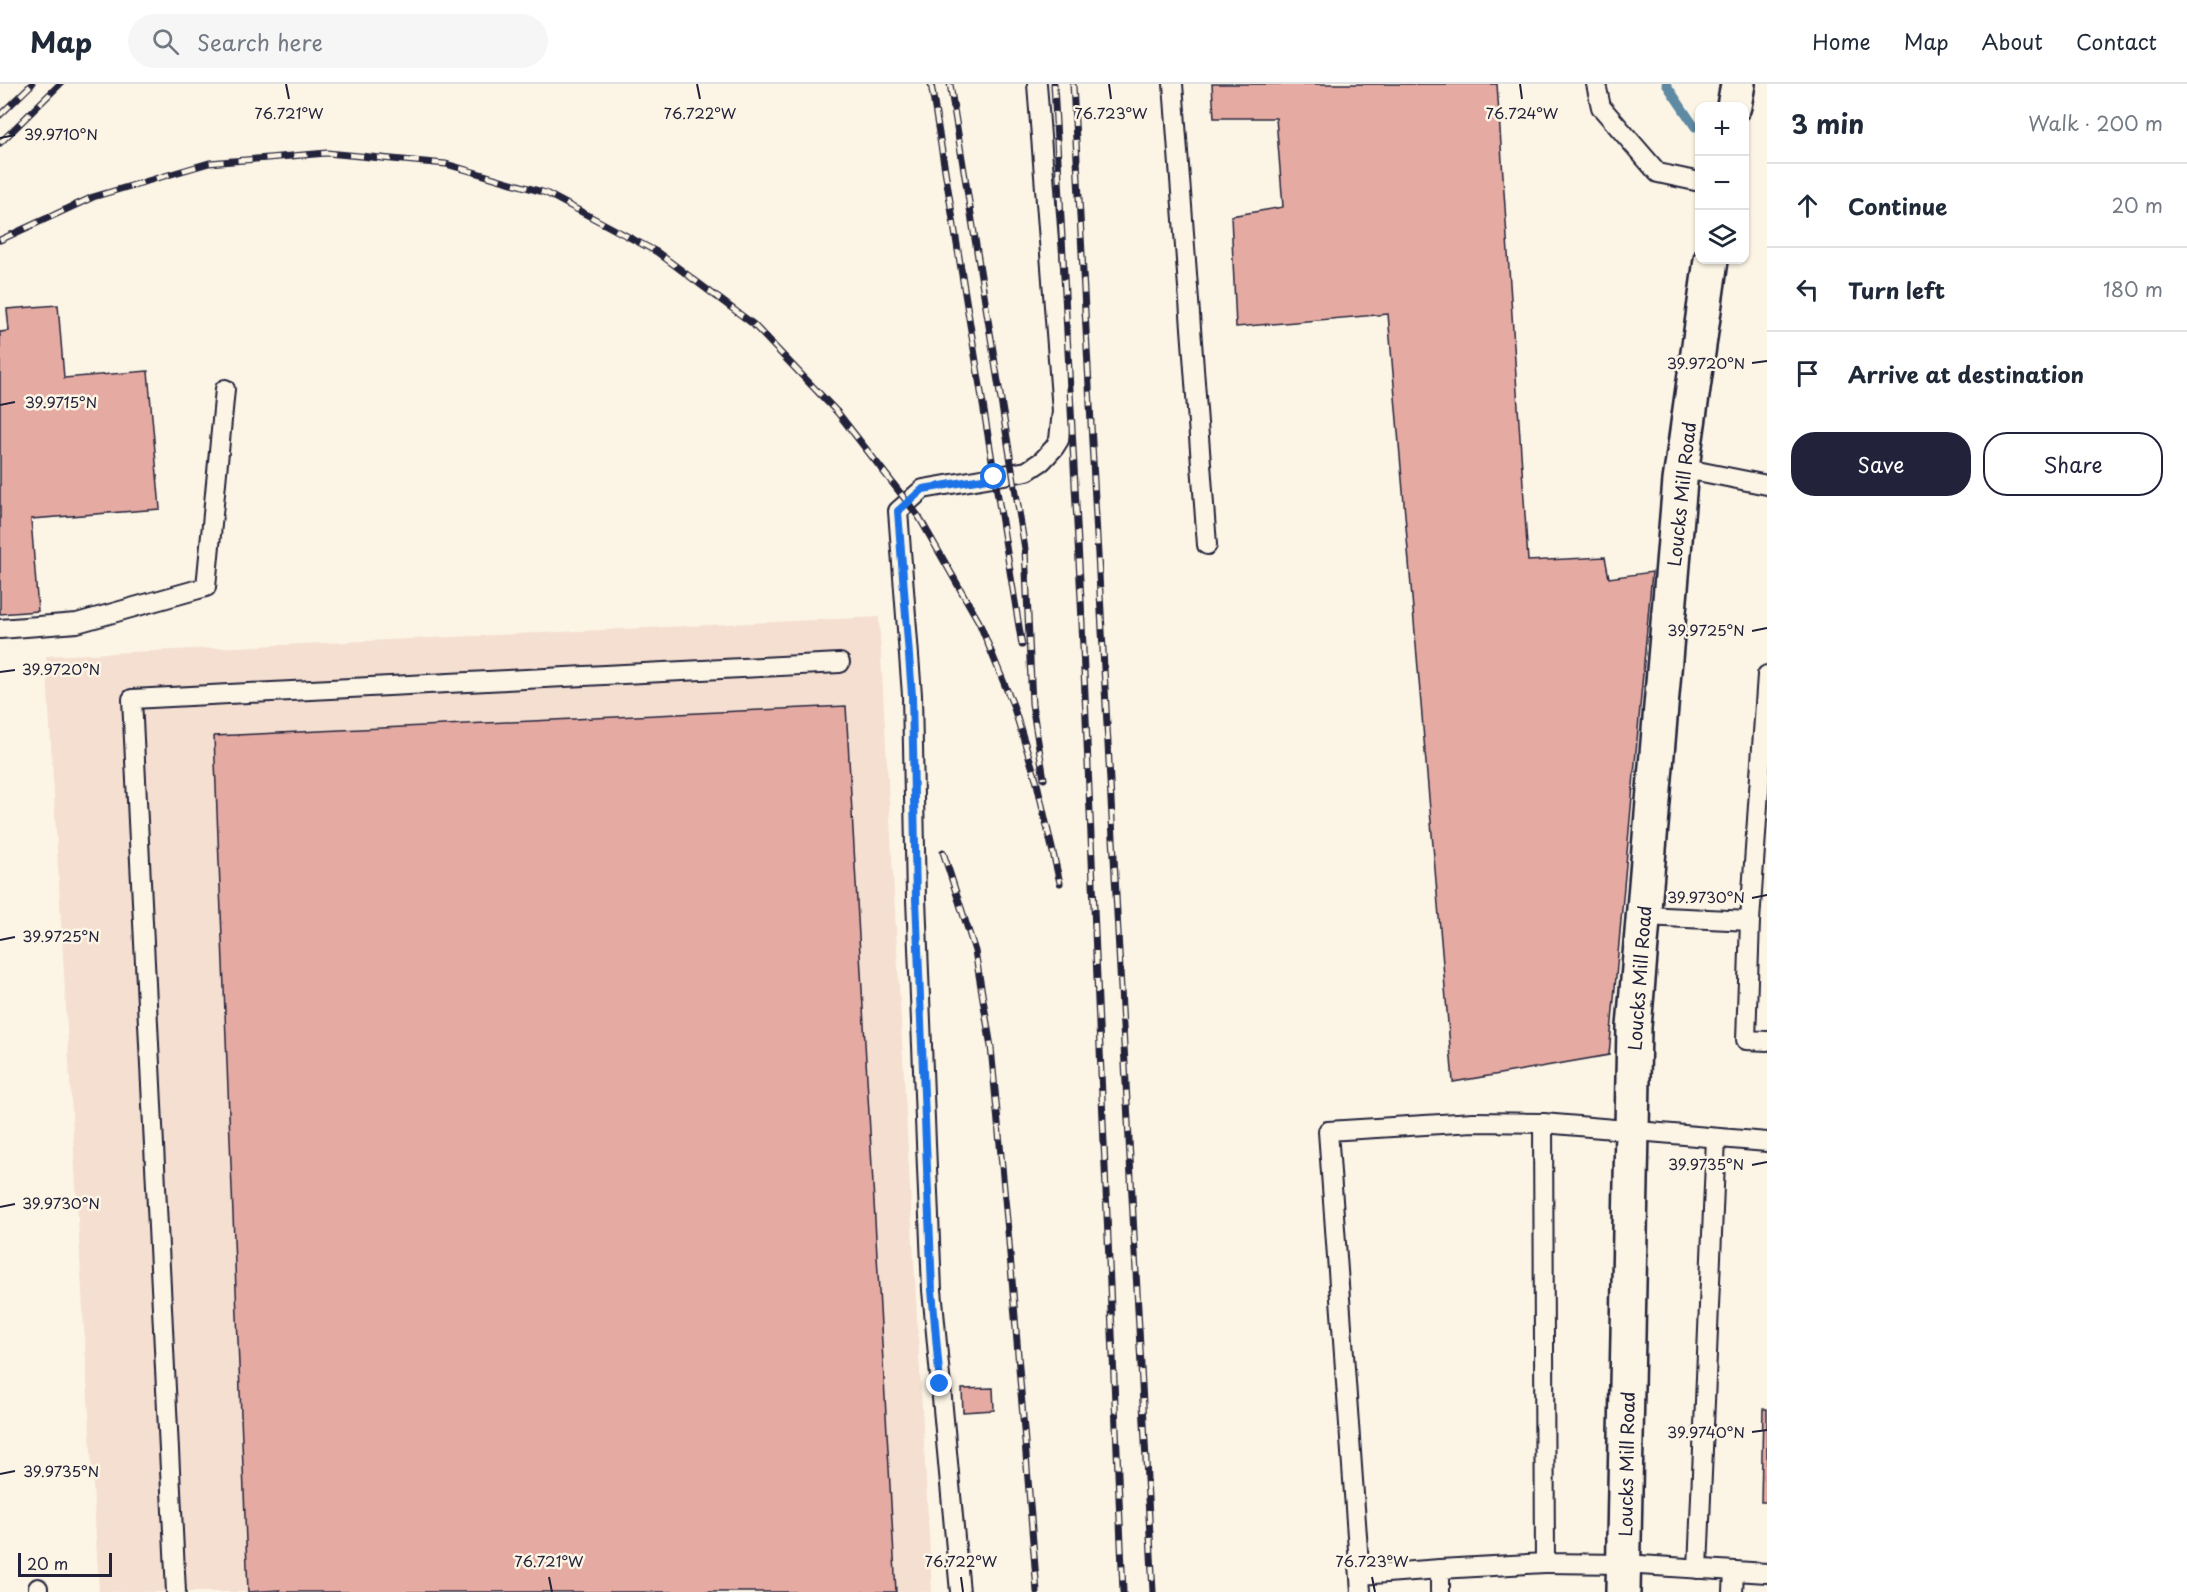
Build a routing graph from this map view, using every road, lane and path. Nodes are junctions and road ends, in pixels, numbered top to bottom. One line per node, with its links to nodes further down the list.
1 (1037, 84): 30 (lane)
2 (1173, 84): 11 (lane)
3 (1596, 84): 6 (lane)
4 (1738, 84): 5 (street)
5 (1735, 102)
6 (1695, 181)
7 (1710, 264): 9 (street, Loucks Mill Road)
8 (225, 389): 12 (lane)
9 (1682, 468): 10 (lane); 15 (street, Loucks Mill Road)
10 (1767, 485)
11 (1207, 545)
12 (0, 629)
13 (840, 663): 29 (lane)
14 (1767, 675): 16 (lane)
15 (1644, 916): 16 (lane); 19 (street, Loucks Mill Road)
16 (1750, 921): 17 (lane)
17 (1767, 1041)
18 (1543, 1123): 19 (lane); 22 (lane); 28 (lane)
19 (1632, 1131): 20 (lane); 27 (street, Loucks Mill Road)
20 (1716, 1138): 21 (lane); 24 (lane)
21 (1767, 1142)
22 (1545, 1563): 23 (lane); 27 (lane)
23 (1440, 1569): 28 (lane); 31 (lane)
24 (1698, 1569): 25 (lane); 27 (lane)
25 (1734, 1571): 26 (lane); 32 (lane)
26 (1767, 1574)
27 (1624, 1578)
28 (1360, 1583)
29 (176, 1592)
30 (960, 1592)
31 (1440, 1592)
32 (1733, 1592)

